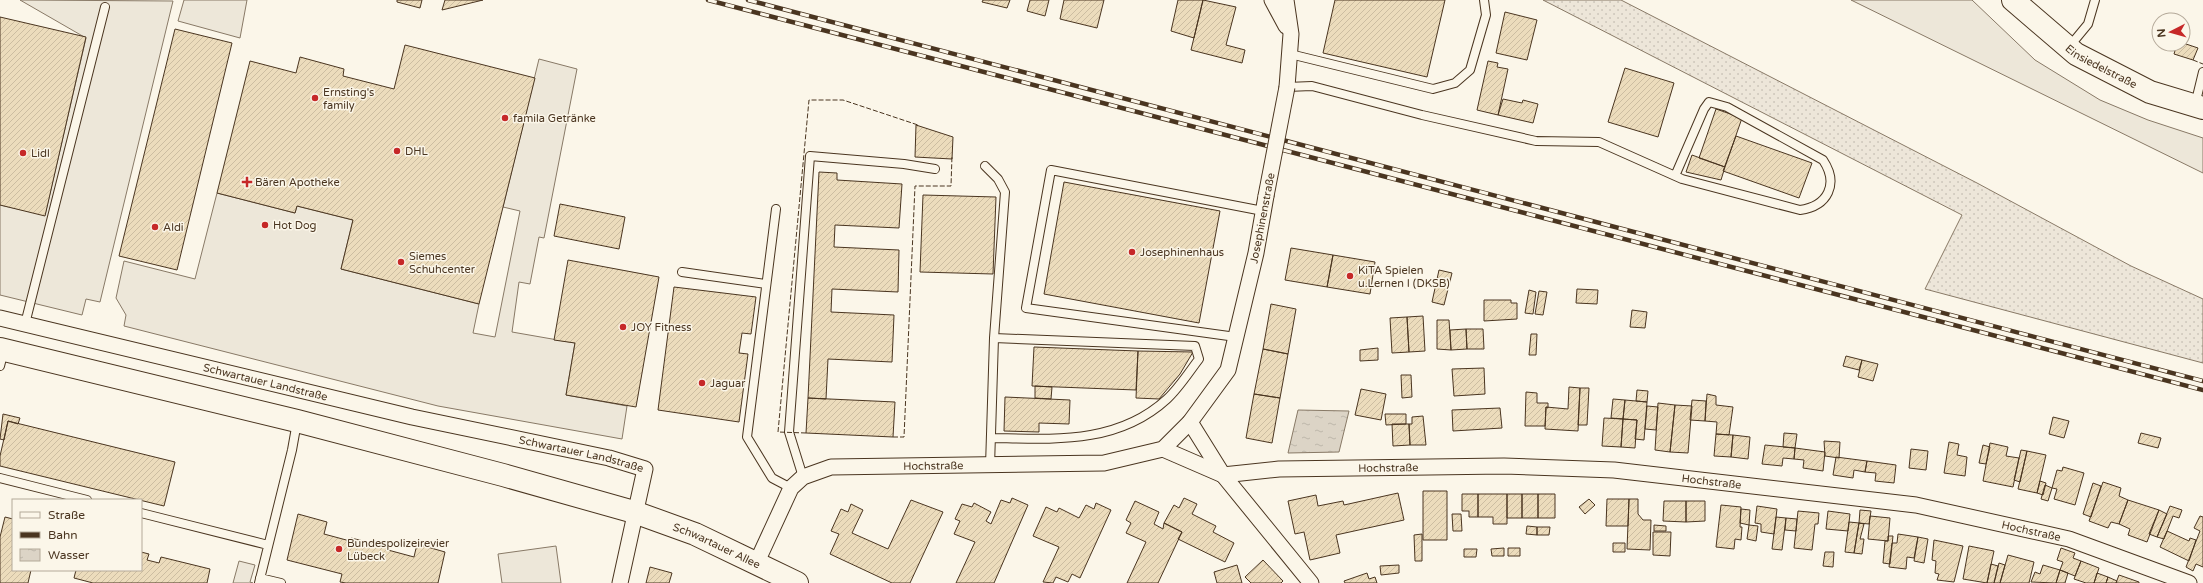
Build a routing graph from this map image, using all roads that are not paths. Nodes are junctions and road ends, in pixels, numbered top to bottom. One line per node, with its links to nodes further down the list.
1 (1272, 0): 7 (street)
2 (1286, 0): 7 (street, Josephinenstraße)
3 (1484, 0): 9 (lane)
4 (2013, 0): 8 (main road, Einsiedelstraße)
5 (2095, 0): 8 (lane)
6 (105, 7): 21 (lane)
7 (1291, 34): 9 (street, Josephinenstraße)
8 (2068, 48): 12 (main road, Einsiedelstraße)
9 (1290, 54): 11 (street, Josephinenstraße)
10 (2203, 72): 12 (lane)
11 (1287, 87): 15 (lane); 17 (street, Josephinenstraße, bridge)
12 (2199, 107)
13 (985, 166): 23 (lane)
14 (934, 169): 31 (lane)
15 (1675, 176): 15 (lane)
16 (776, 209): 19 (lane)
17 (1263, 211): 22 (street, Josephinenstraße); 22 (lane)
18 (682, 272): 19 (lane)
19 (766, 284): 33 (lane)
20 (0, 318): 21 (street, Schwartauer Landstraße)
21 (25, 324): 35 (street, Schwartauer Landstraße)
22 (1236, 337): 26 (street, Josephinenstraße)
23 (994, 338): 27 (lane); 27 (lane)
24 (1, 355): 25 (main road)
25 (297, 421): 35 (main road); 37 (lane)
26 (1190, 422): 28 (street); 30 (street)
27 (991, 438): 29 (lane)
28 (1163, 449): 29 (street, Hochstraße); 30 (street, Hochstraße)
29 (990, 466): 31 (street, Hochstraße)
30 (1222, 475): 43 (street); 44 (street, Hochstraße)
31 (803, 477): 33 (street, Hochstraße)
32 (0, 478): 34 (lane)
33 (791, 488): 38 (street, Hochstraße)
34 (83, 499)
35 (634, 512): 38 (main road, Schwartauer Allee); 41 (street)
36 (142, 514): 37 (lane)
37 (268, 545): 39 (lane)
38 (756, 564): 42 (main road, Schwartauer Allee)
39 (260, 581): 40 (lane)
40 (281, 583)
41 (620, 583)
42 (797, 583)
43 (1311, 583)
44 (2189, 583)

